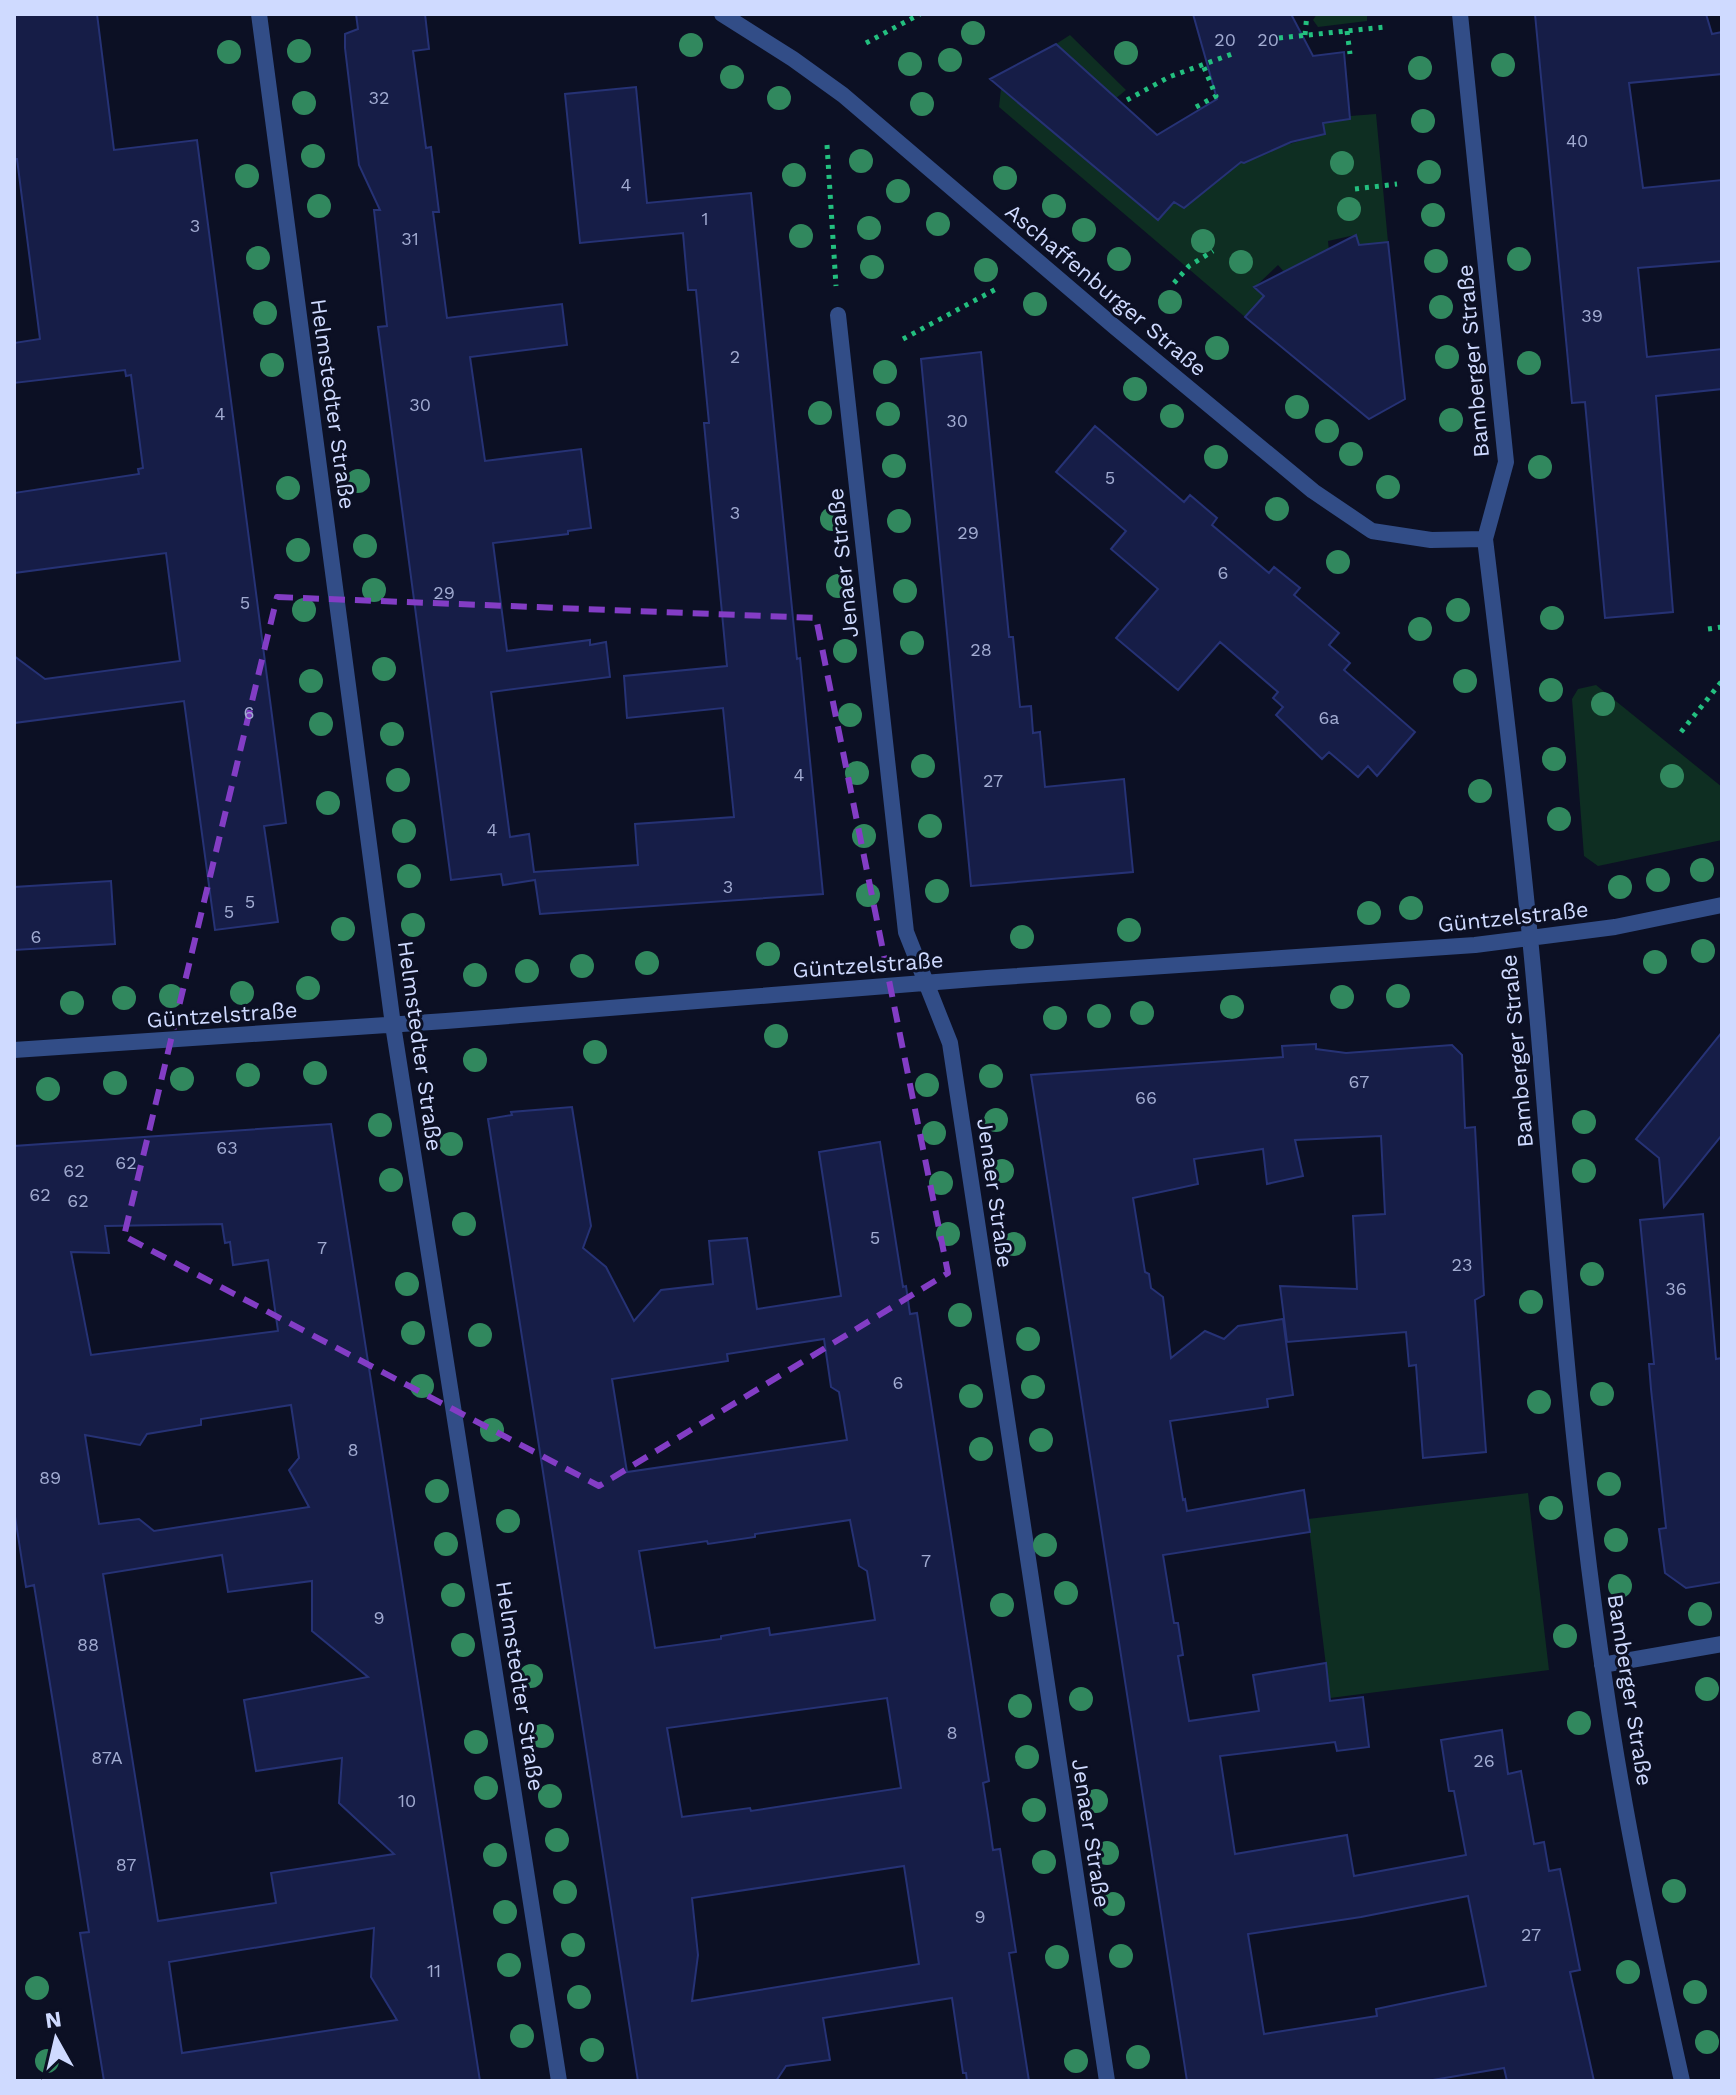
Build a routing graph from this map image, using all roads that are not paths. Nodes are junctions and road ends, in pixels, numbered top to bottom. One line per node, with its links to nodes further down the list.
1 (259, 14): 9 (street, Helmstedter Straße)
2 (722, 14): 5 (street, Aschaffenburger Straße)
3 (1460, 14): 5 (street, Bamberger Straße)
4 (838, 315): 8 (street, Jenaer Straße)
5 (1485, 539): 7 (street, Bamberger Straße)
6 (1722, 905): 7 (street, Güntzelstraße)
7 (1529, 940): 8 (street, Güntzelstraße); 12 (street, Bamberger Straße)
8 (925, 983): 9 (street, Güntzelstraße); 14 (street, Jenaer Straße)
9 (393, 1025): 10 (street, Güntzelstraße); 13 (street, Helmstedter Straße)
10 (14, 1050)
11 (1722, 1644): 12 (street)
12 (1602, 1665): 15 (street, Bamberger Straße)
13 (559, 2081)
14 (1107, 2081)
15 (1682, 2081)

